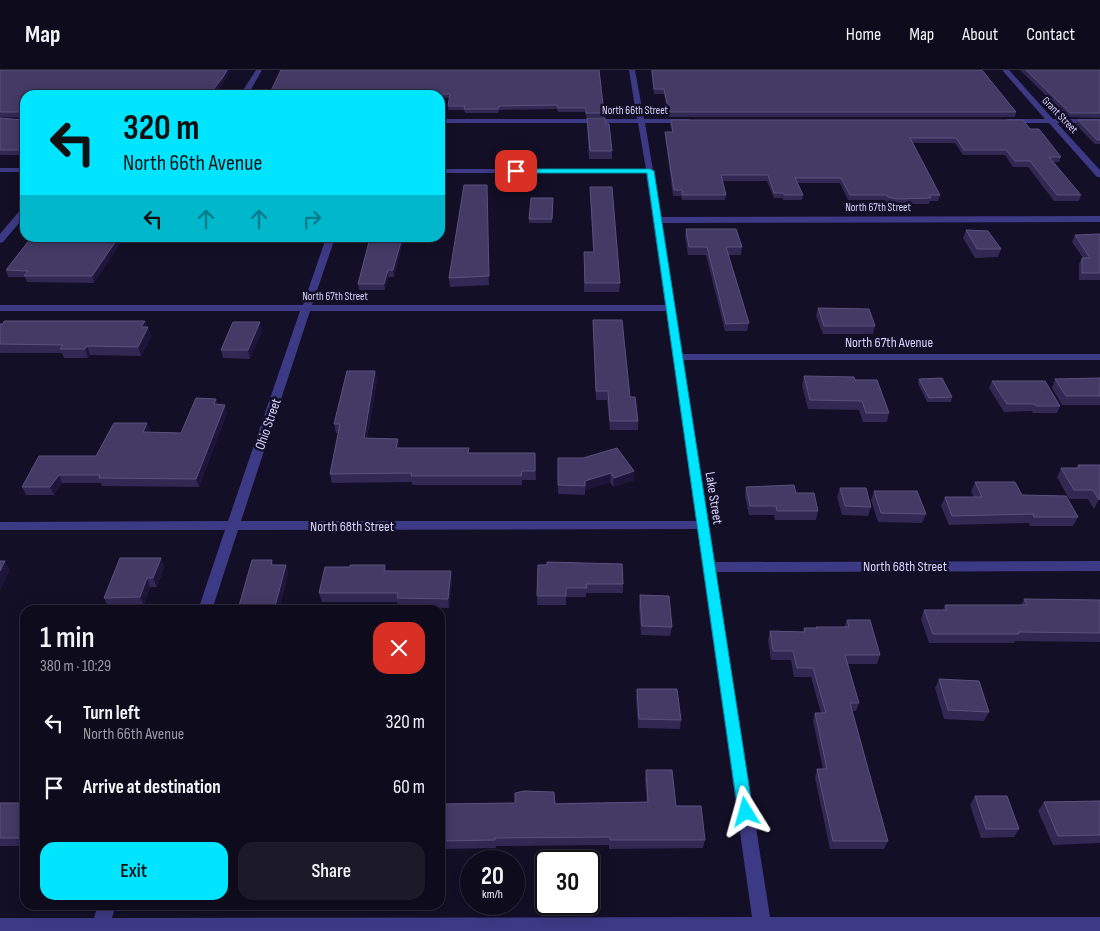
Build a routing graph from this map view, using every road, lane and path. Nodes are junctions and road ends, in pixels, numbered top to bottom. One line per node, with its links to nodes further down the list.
1 (258, 70): 4 (street)
2 (632, 70): 6 (street, Lake Street)
3 (1004, 70): 9 (street, Grant Street)
4 (247, 90)
5 (445, 121): 6 (street, North 66th Street)
6 (641, 121): 7 (street, North 66th Street); 14 (street, Lake Street)
7 (701, 121)
8 (1001, 121): 9 (street)
9 (1051, 121): 10 (street); 15 (street, Grant Street)
10 (1100, 121)
11 (0, 170): 12 (street)
12 (20, 170)
13 (445, 171): 14 (street)
14 (650, 171): 18 (street, Lake Street)
15 (1100, 175)
16 (20, 216): 19 (street)
17 (1100, 219): 18 (street, North 67th Street)
18 (657, 220): 23 (street, Lake Street)
19 (0, 240)
20 (329, 242): 22 (street, Ohio Street)
21 (0, 308): 22 (street, North 67th Street)
22 (307, 308): 23 (street, North 67th Street); 28 (street, Ohio Street)
23 (671, 308): 24 (street, Lake Street)
24 (678, 357): 25 (street, North 67th Avenue); 26 (street, Lake Street)
25 (1100, 357)
26 (703, 525): 28 (street, North 68th Street); 30 (street, Lake Street)
27 (0, 526): 28 (street, North 68th Street)
28 (233, 526): 31 (street, Ohio Street)
29 (1100, 566): 30 (street, North 68th Street)
30 (709, 567): 35 (street, Lake Street)
31 (207, 605)
32 (105, 910): 36 (street)
33 (1100, 926): 35 (street)
34 (0, 927): 36 (street)
35 (763, 928): 36 (street)
36 (99, 929)

